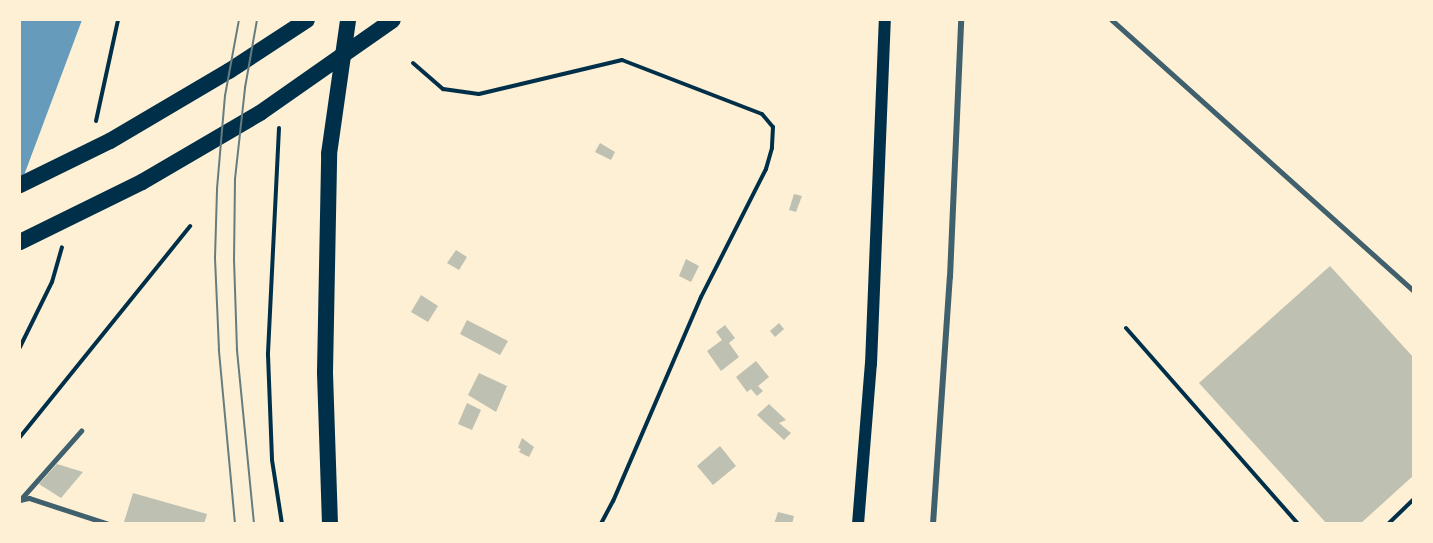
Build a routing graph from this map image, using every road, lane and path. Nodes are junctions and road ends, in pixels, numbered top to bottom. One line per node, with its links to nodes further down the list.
1 (118, 20): 9 (path)
2 (307, 20): 11 (highway)
3 (348, 20): 22 (highway)
4 (393, 20): 13 (highway)
5 (885, 20): 24 (main road)
6 (961, 20): 25 (street)
7 (1112, 20): 14 (lane)
8 (413, 63): 23 (path)
9 (95, 127)
10 (279, 127): 21 (path)
11 (20, 185)
12 (190, 226): 17 (path)
13 (20, 242)
14 (1413, 291)
15 (1126, 328): 26 (path)
16 (81, 431): 18 (lane)
17 (20, 437)
18 (20, 499): 20 (lane)
19 (1413, 500): 27 (path)
20 (109, 524)
21 (282, 524)
22 (330, 524)
23 (601, 524)
24 (858, 524)
25 (933, 524)
26 (1298, 524)
27 (1388, 524)

